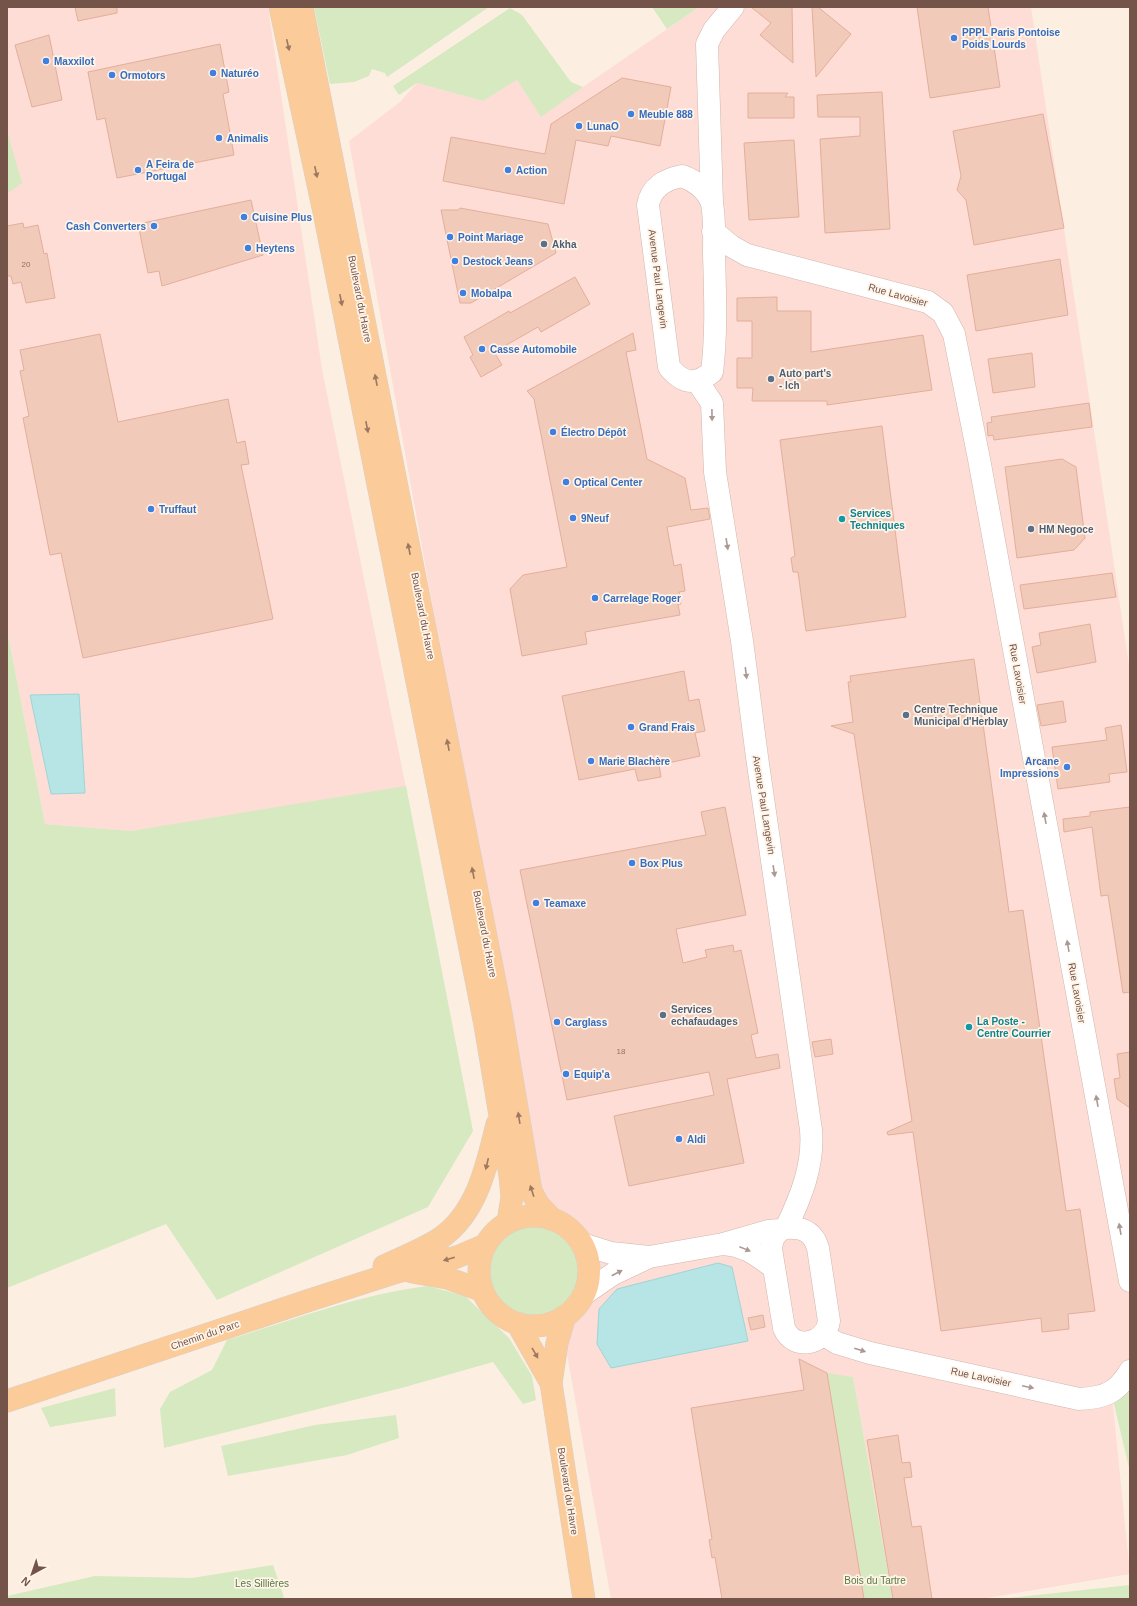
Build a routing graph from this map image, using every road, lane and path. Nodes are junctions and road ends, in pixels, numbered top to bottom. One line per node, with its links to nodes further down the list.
1 (280, 7): 9 (main road, Boulevard du Havre, one-way to 9)
2 (302, 7): 10 (main road, Boulevard du Havre, one-way to 2)
3 (733, 7): 4 (street)
4 (709, 133): 5 (street); 6 (street)
5 (682, 176): 6 (street); 8 (street, Avenue Paul Langevin)
6 (712, 203): 7 (street)
7 (713, 231): 8 (street); 19 (street, Rue Lavoisier, one-way to 7)
8 (697, 381): 12 (street, Avenue Paul Langevin, one-way to 12)
9 (500, 1113): 11 (main road, Boulevard du Havre); 22 (main road, one-way to 22)
10 (553, 1220): 11 (main road, Boulevard du Havre); 13 (main road, Boulevard du Havre)
11 (508, 1222): 15 (main road, Boulevard du Havre)
12 (783, 1229): 14 (street); 17 (street, Avenue Paul Langevin); 25 (street)
13 (582, 1244): 16 (street); 21 (main road, Boulevard du Havre)
14 (723, 1244): 16 (street); 17 (street, one-way to 17)
15 (485, 1245): 18 (main road, Chemin du Parc, one-way to 18); 20 (main road, Boulevard du Havre)
16 (649, 1257): 21 (street, one-way to 16)
17 (773, 1267): 25 (street, Avenue Paul Langevin)
18 (405, 1271): 20 (main road, Chemin du Parc); 22 (main road, Chemin du Parc)
19 (1130, 1281)
20 (483, 1291): 24 (main road, Boulevard du Havre)
21 (584, 1294): 23 (main road, Boulevard du Havre)
22 (310, 1300): 28 (main road, Chemin du Parc)
23 (565, 1316): 24 (main road, Boulevard du Havre); 27 (main road, Boulevard du Havre)
24 (517, 1323): 27 (main road, Boulevard du Havre, one-way to 27)
25 (824, 1335): 26 (street, Rue Lavoisier, one-way to 26)
26 (1130, 1371)
27 (552, 1383): 29 (main road, Boulevard du Havre)
28 (7, 1401)
29 (584, 1599)

